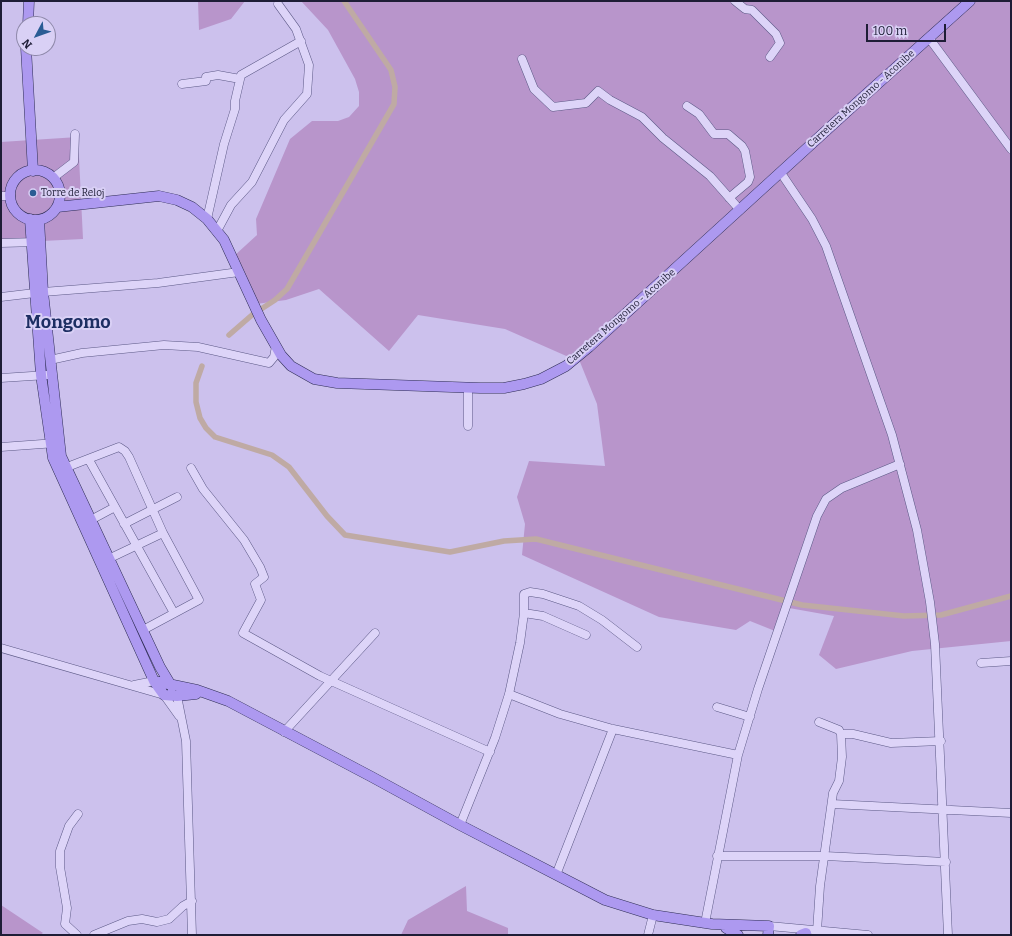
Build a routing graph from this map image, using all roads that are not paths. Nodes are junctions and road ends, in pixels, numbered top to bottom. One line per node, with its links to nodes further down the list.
1 (29, 1): 5 (main road)
2 (735, 1): 9 (street)
3 (969, 1): 6 (main road, Carretera Mongomo - Aconibe)
4 (278, 4): 7 (street)
5 (28, 16)
6 (929, 38): 15 (street); 17 (main road, Carretera Mongomo - Aconibe)
7 (301, 41): 11 (street); 25 (street)
8 (26, 56): 16 (main road)
9 (770, 58)
10 (522, 59): 20 (street)
11 (240, 79): 12 (street); 23 (street)
12 (182, 84)
13 (687, 106): 20 (street)
14 (75, 134): 18 (street)
15 (1011, 149)
16 (33, 170): 18 (main road); 19 (main road)
17 (781, 173): 22 (main road, Carretera Mongomo - Aconibe); 41 (street)
18 (53, 178): 21 (main road)
19 (6, 196): 24 (main road)
20 (729, 198): 22 (street)
21 (59, 202): 23 (main road, Carretera Mongomo - Aconibe); 24 (main road)
22 (740, 210): 36 (main road, Carretera Mongomo - Aconibe)
23 (207, 219): 25 (main road, Carretera Mongomo - Aconibe)
24 (35, 220): 26 (main road)
25 (217, 231): 28 (main road, Carretera Mongomo - Aconibe)
26 (36, 242): 27 (street); 29 (main road)
27 (1, 243)
28 (238, 272): 29 (street); 31 (main road, Carretera Mongomo - Aconibe)
29 (39, 292): 30 (street); 32 (main road); 34 (main road)
30 (1, 297)
31 (276, 346): 32 (street); 36 (main road, Carretera Mongomo - Aconibe)
32 (50, 360): 33 (main road)
33 (52, 374): 34 (street); 38 (main road)
34 (41, 375): 35 (street); 38 (main road)
35 (1, 378)
36 (468, 387): 37 (street)
37 (468, 426)
38 (55, 443): 39 (street); 43 (main road)
39 (1, 447)
40 (89, 460): 43 (street); 45 (street); 46 (street)
41 (900, 464): 71 (street); 77 (street)
42 (191, 468): 62 (street)
43 (61, 469): 47 (main road)
44 (177, 497): 46 (street)
45 (115, 507): 47 (street); 48 (street)
46 (152, 509): 48 (street); 49 (street)
47 (86, 522): 51 (main road); 52 (main road)
48 (124, 524): 50 (street)
49 (163, 533): 50 (street); 53 (street)
50 (136, 546): 51 (street); 53 (street)
51 (109, 558): 52 (street); 55 (main road)
52 (99, 563): 63 (main road)
53 (174, 613): 55 (street)
54 (524, 613): 57 (street); 58 (street); 67 (street)
55 (143, 630): 64 (main road)
56 (375, 633): 62 (street)
57 (586, 635)
58 (637, 647)
59 (1, 648): 65 (street)
60 (1011, 661): 61 (street)
61 (981, 663)
62 (330, 680): 75 (street); 78 (street)
63 (154, 681): 64 (main road); 65 (street); 68 (main road)
64 (170, 684): 66 (main road); 69 (main road)
65 (129, 685): 68 (street)
66 (208, 694): 69 (main road); 75 (main road)
67 (509, 694): 74 (street); 78 (street)
68 (164, 695): 69 (main road); 72 (street)
69 (177, 696): 72 (street)
70 (717, 707): 71 (street)
71 (750, 717): 79 (street)
72 (181, 720): 89 (street)
73 (819, 722): 76 (street)
74 (613, 728): 79 (street); 88 (street)
75 (284, 732): 84 (main road)
76 (841, 734): 77 (street); 80 (street)
77 (941, 741): 81 (street)
78 (490, 752): 84 (street)
79 (738, 755): 85 (street)
80 (832, 804): 81 (street); 86 (street)
81 (943, 810): 82 (street); 87 (street)
82 (1011, 813)
83 (78, 814): 96 (street)
84 (460, 825): 88 (main road)
85 (717, 856): 86 (street); 91 (street)
86 (824, 856): 87 (street); 94 (street)
87 (946, 862): 102 (street)
88 (556, 875): 90 (main road)
89 (192, 901): 97 (street); 98 (street)
90 (653, 915): 91 (main road); 99 (street)
91 (708, 924): 92 (main road); 93 (main road)
92 (726, 928): 93 (main road); 100 (main road)
93 (766, 931): 94 (street); 95 (street)
94 (817, 931): 95 (street); 101 (street)
95 (804, 934)
96 (77, 935)
97 (94, 935)
98 (192, 935)
99 (648, 935)
100 (738, 935)
101 (868, 935)
102 (948, 935)

